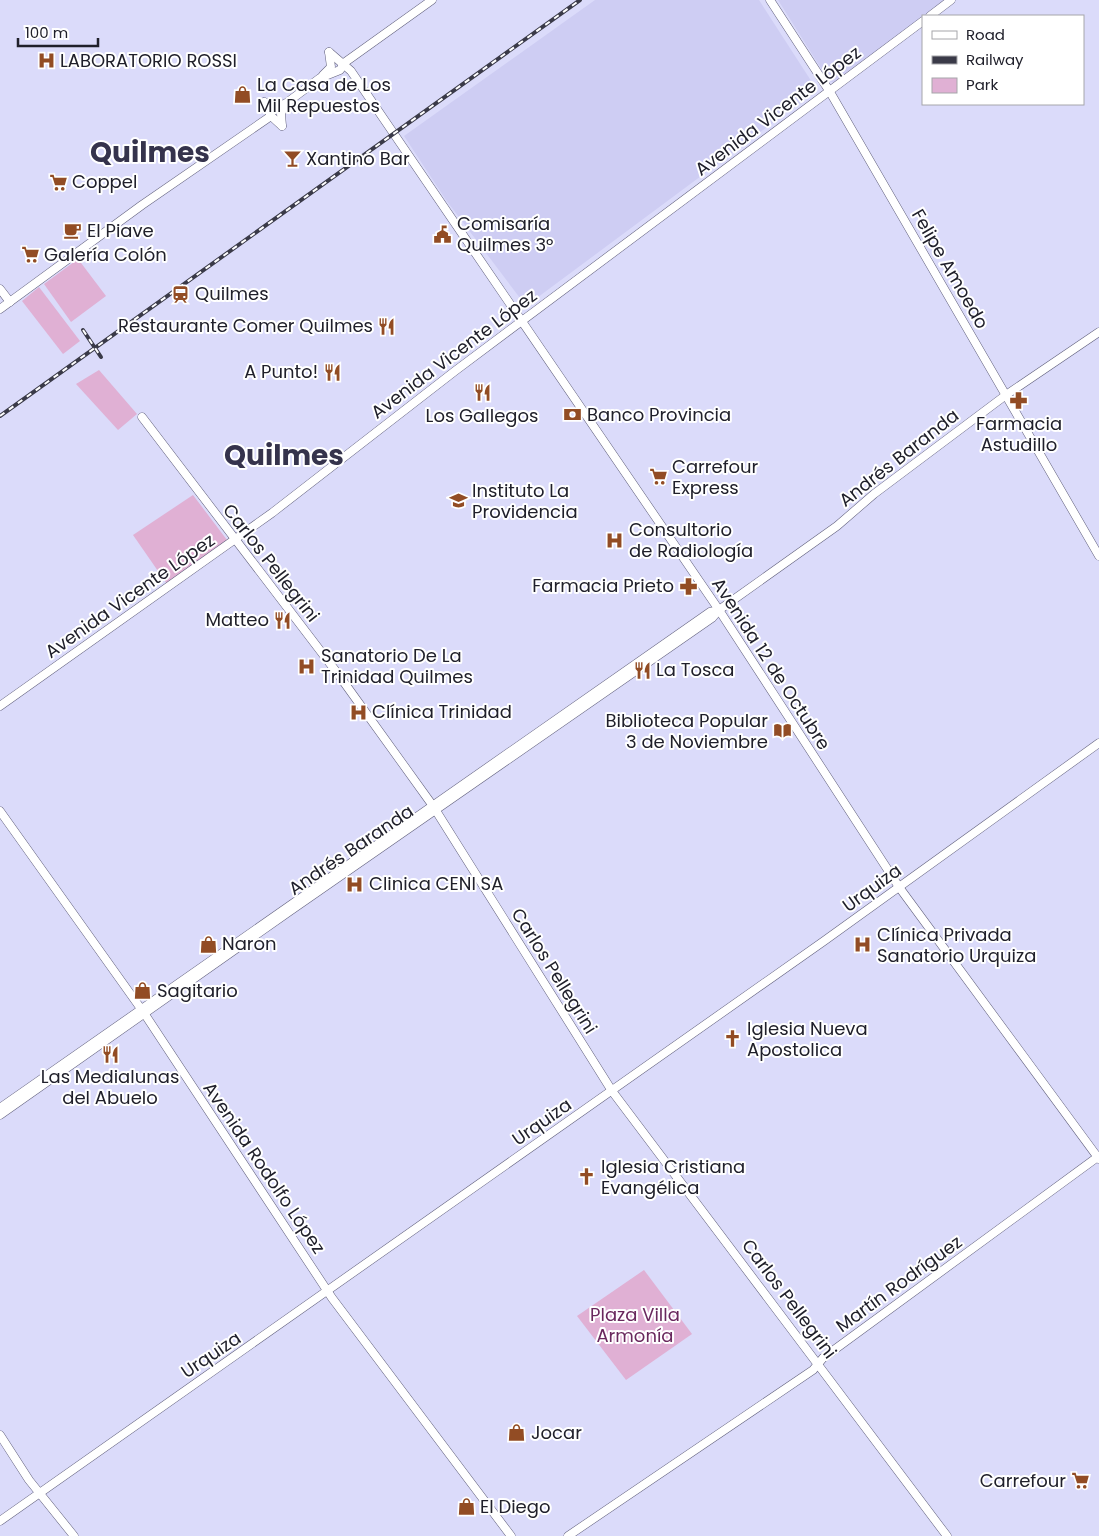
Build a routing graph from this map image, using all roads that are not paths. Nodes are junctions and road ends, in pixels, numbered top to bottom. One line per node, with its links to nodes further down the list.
1 (432, 0): 6 (main road)
2 (770, 0): 8 (main road, Felipe Amoedo)
3 (951, 0): 4 (main road)
4 (931, 15)
5 (922, 23): 8 (main road, Avenida Vicente López)
6 (344, 63): 7 (main road); 7 (main road, Avenida 12 de Octubre); 14 (main road, Avenida 12 de Octubre)
7 (320, 78): 9 (main road)
8 (830, 92): 14 (main road, Avenida Vicente López); 16 (main road, Felipe Amoedo)
9 (285, 104): 10 (main road); 10 (main road)
10 (270, 116): 12 (main road)
11 (0, 289): 12 (main road)
12 (10, 302): 13 (main road)
13 (0, 309)
14 (523, 320): 18 (main road, Avenida Vicente López); 20 (main road, Avenida 12 de Octubre)
15 (1099, 332): 16 (main road, Andrés Baranda)
16 (1006, 395): 19 (main road, Felipe Amoedo); 20 (main road, Andrés Baranda)
17 (142, 417): 18 (main road, Carlos Pellegrini)
18 (235, 541): 21 (main road, Avenida Vicente López); 23 (main road, Carlos Pellegrini)
19 (1099, 556)
20 (719, 610): 23 (main road, Andrés Baranda); 25 (main road, Avenida 12 de Octubre)
21 (0, 706)
22 (1099, 743): 25 (main road, Urquiza)
23 (434, 809): 26 (main road, Andrés Baranda); 27 (main road, Carlos Pellegrini)
24 (0, 811): 26 (main road, Avenida Rodolfo López)
25 (899, 887): 27 (main road, Urquiza); 30 (main road, Avenida 12 de Octubre)
26 (142, 1011): 28 (main road, Andrés Baranda); 29 (main road, Andrés Baranda); 31 (main road, Avenida Rodolfo López)
27 (612, 1091): 31 (main road, Urquiza); 32 (main road, Carlos Pellegrini)
28 (0, 1108)
29 (0, 1115)
30 (1099, 1158): 32 (main road, Martín Rodríguez)
31 (328, 1292): 34 (main road, Urquiza); 37 (main road, Avenida Rodolfo López)
32 (819, 1363): 38 (main road, Martín Rodríguez); 39 (main road, Carlos Pellegrini)
33 (0, 1435): 34 (main road)
34 (40, 1492): 35 (main road, Urquiza); 36 (main road)
35 (0, 1522)
36 (74, 1536)
37 (511, 1536)
38 (568, 1536)
39 (947, 1536)

